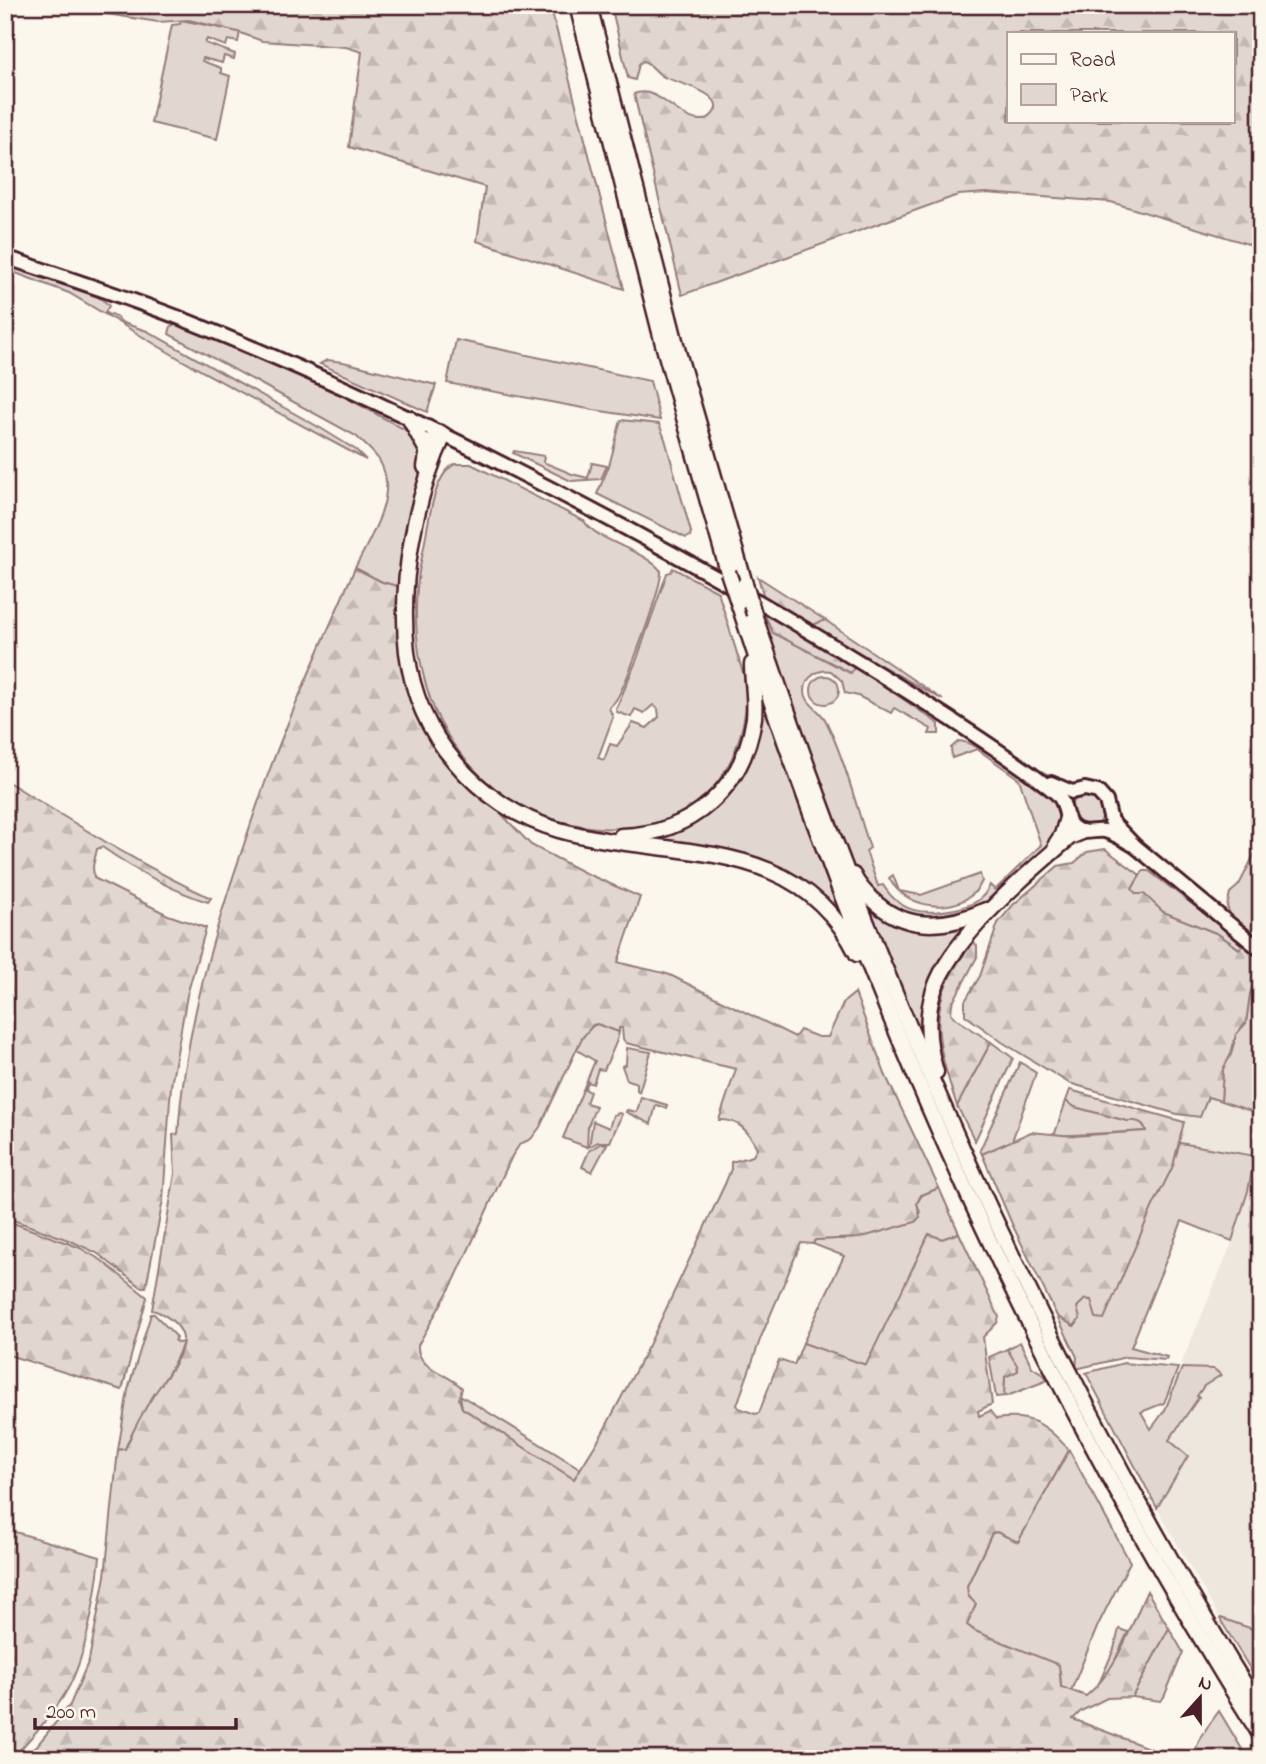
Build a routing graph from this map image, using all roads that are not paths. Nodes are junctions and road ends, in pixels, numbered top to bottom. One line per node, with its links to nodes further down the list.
1 (577, 5): 8 (highway, bridge)
2 (589, 5): 15 (highway, bridge)
3 (5, 257): 4 (main road)
4 (409, 418): 5 (main road); 6 (highway)
5 (442, 434): 6 (highway); 7 (highway); 9 (main road)
6 (426, 449): 7 (highway)
7 (425, 485): 14 (highway)
8 (753, 649): 14 (highway); 20 (highway)
9 (1030, 772): 10 (main road); 11 (main road)
10 (1079, 791): 11 (main road); 12 (main road)
11 (1066, 812): 13 (main road); 17 (highway)
12 (1108, 813): 13 (main road); 16 (main road)
13 (1089, 831): 16 (main road); 17 (highway)
14 (595, 837): 20 (highway)
15 (836, 846): 18 (highway); 21 (highway)
16 (1135, 846): 19 (main road)
17 (1047, 857): 18 (highway)
18 (993, 906): 21 (highway)
19 (1261, 950)
20 (874, 977): 23 (highway)
21 (937, 1094): 22 (highway)
22 (1261, 1710)
23 (1261, 1736)

